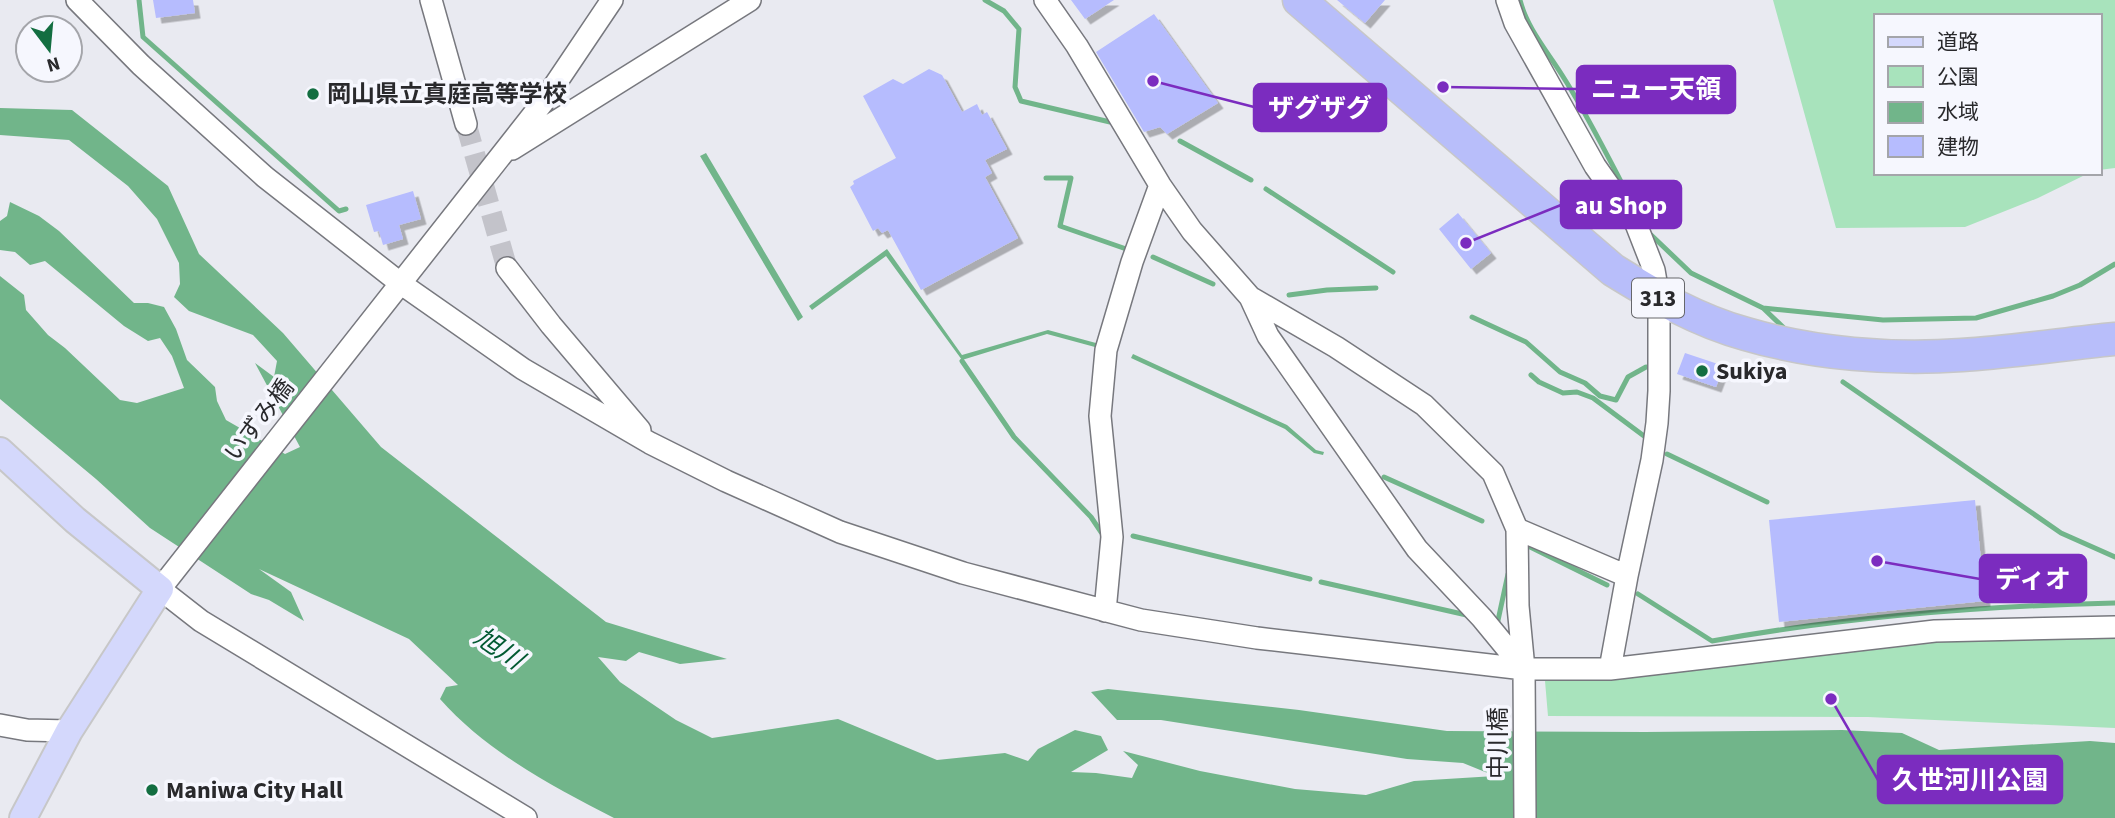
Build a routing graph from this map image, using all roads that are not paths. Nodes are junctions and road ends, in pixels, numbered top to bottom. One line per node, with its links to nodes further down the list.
1 (77, 0): 12 (street)
2 (431, 0): 8 (street)
3 (612, 0): 9 (street, いずみ橋)
4 (750, 0): 9 (street)
5 (1045, 0): 10 (street)
6 (1299, 0): 14 (highway, 313)
7 (1507, 0): 14 (street)
8 (466, 124)
9 (499, 157): 12 (street, いずみ橋)
10 (1160, 186): 13 (street); 21 (street)
11 (507, 268): 16 (street)
12 (400, 282): 16 (street); 20 (street, いずみ橋)
13 (1250, 297): 18 (street); 23 (street)
14 (1659, 299): 15 (highway, 313); 19 (street)
15 (2115, 339)
16 (650, 443): 21 (street)
17 (0, 451): 20 (main road)
18 (1517, 529): 19 (street); 23 (street, 中川橋)
19 (1626, 576): 24 (street)
20 (160, 589): 26 (main road); 28 (street)
21 (1105, 611): 23 (street)
22 (2115, 627): 24 (street)
23 (1524, 669): 24 (street); 29 (street, 中川橋)
24 (1610, 669)
25 (0, 726): 26 (street)
26 (69, 731): 27 (main road)
27 (23, 818)
28 (526, 818)
29 (1525, 818)

